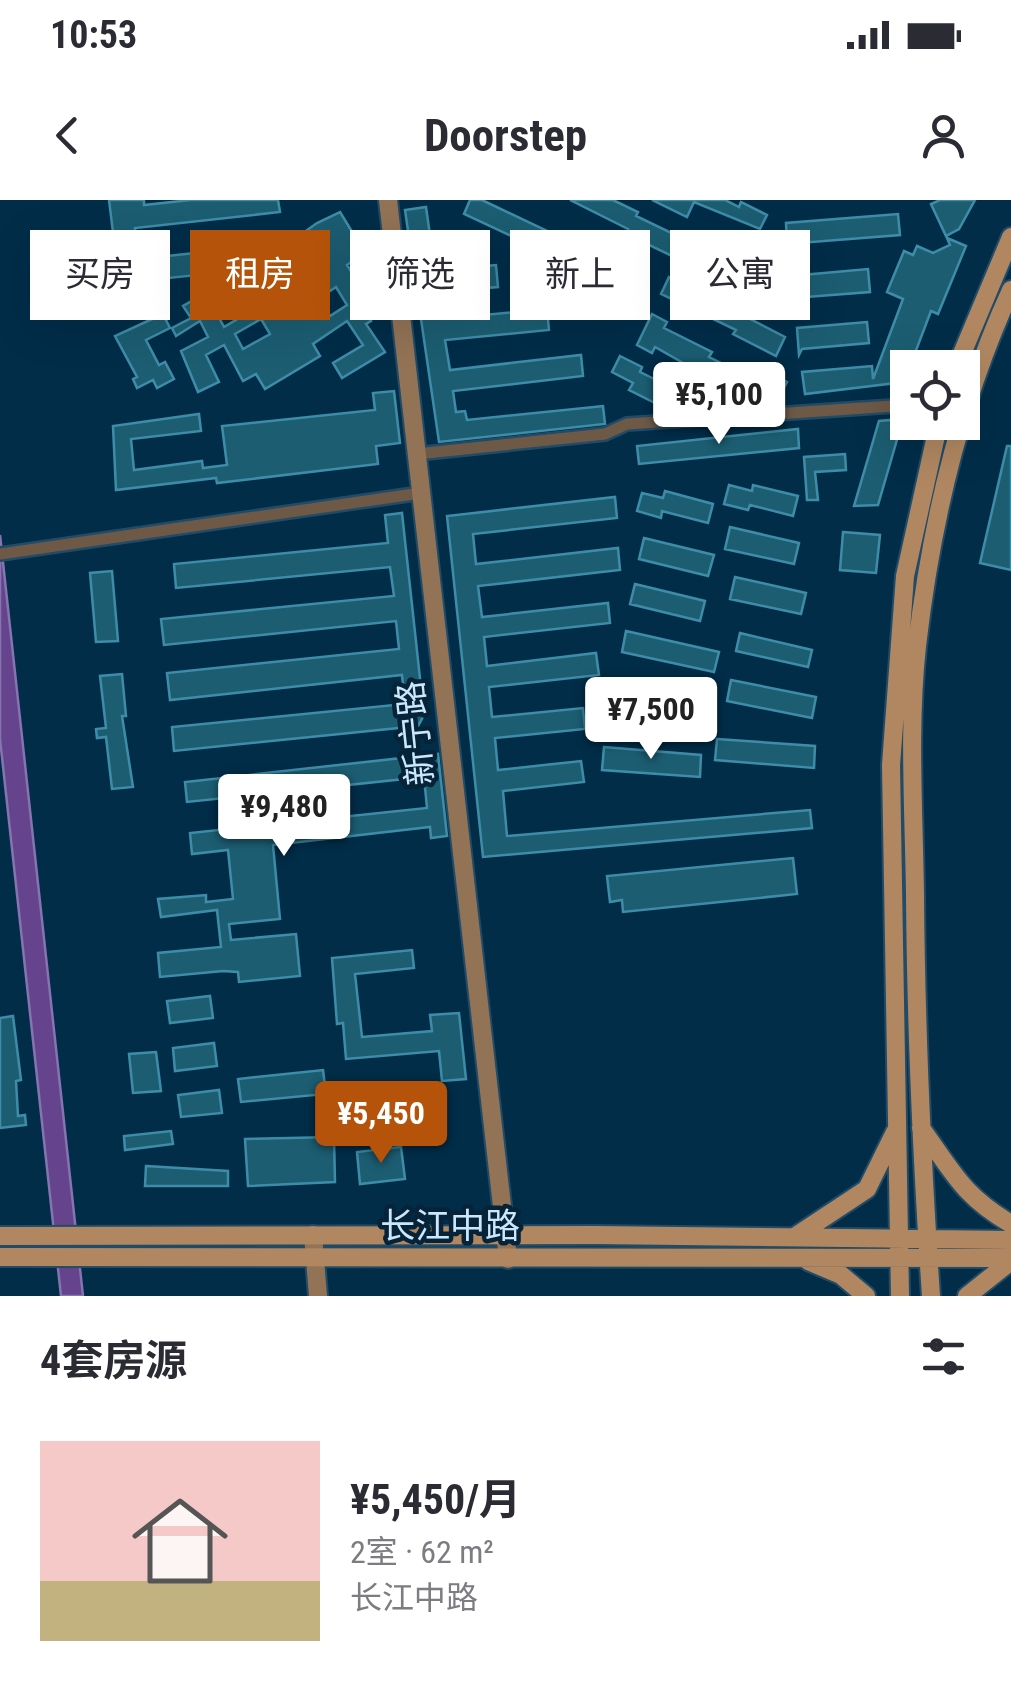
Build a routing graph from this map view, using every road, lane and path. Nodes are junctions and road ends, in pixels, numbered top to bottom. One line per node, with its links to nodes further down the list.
1 (388, 200): 7 (street, 新宁路)
2 (1011, 237): 4 (main road)
3 (1011, 290): 10 (main road)
4 (964, 350)
5 (890, 406): 7 (street)
6 (936, 440): 11 (main road)
7 (417, 454): 8 (street, 新宁路)
8 (422, 493): 9 (street); 14 (street, 新宁路)
9 (0, 554)
10 (920, 1126): 12 (main road); 18 (main road)
11 (898, 1127): 16 (main road); 17 (main road)
12 (1011, 1224)
13 (313, 1235): 14 (main road, 长江中路); 15 (main road, 长江中路); 22 (street)
14 (506, 1235): 16 (main road, 长江中路); 25 (street, 新宁路)
15 (0, 1236)
16 (795, 1237): 17 (main road, 长江中路)
17 (899, 1238): 18 (main road, 长江中路); 23 (main road)
18 (927, 1239): 19 (main road, 长江中路); 24 (main road)
19 (1011, 1240)
20 (798, 1257): 23 (main road, 长江中路); 25 (main road, 长江中路); 28 (main road)
21 (0, 1258): 22 (main road, 长江中路)
22 (314, 1258): 25 (main road, 长江中路); 27 (street)
23 (900, 1258): 24 (main road, 长江中路); 29 (main road)
24 (928, 1258): 26 (main road, 长江中路); 30 (main road)
25 (508, 1259)
26 (1011, 1259): 31 (main road)
27 (318, 1296)
28 (866, 1296)
29 (900, 1296)
30 (931, 1296)
31 (967, 1296)

